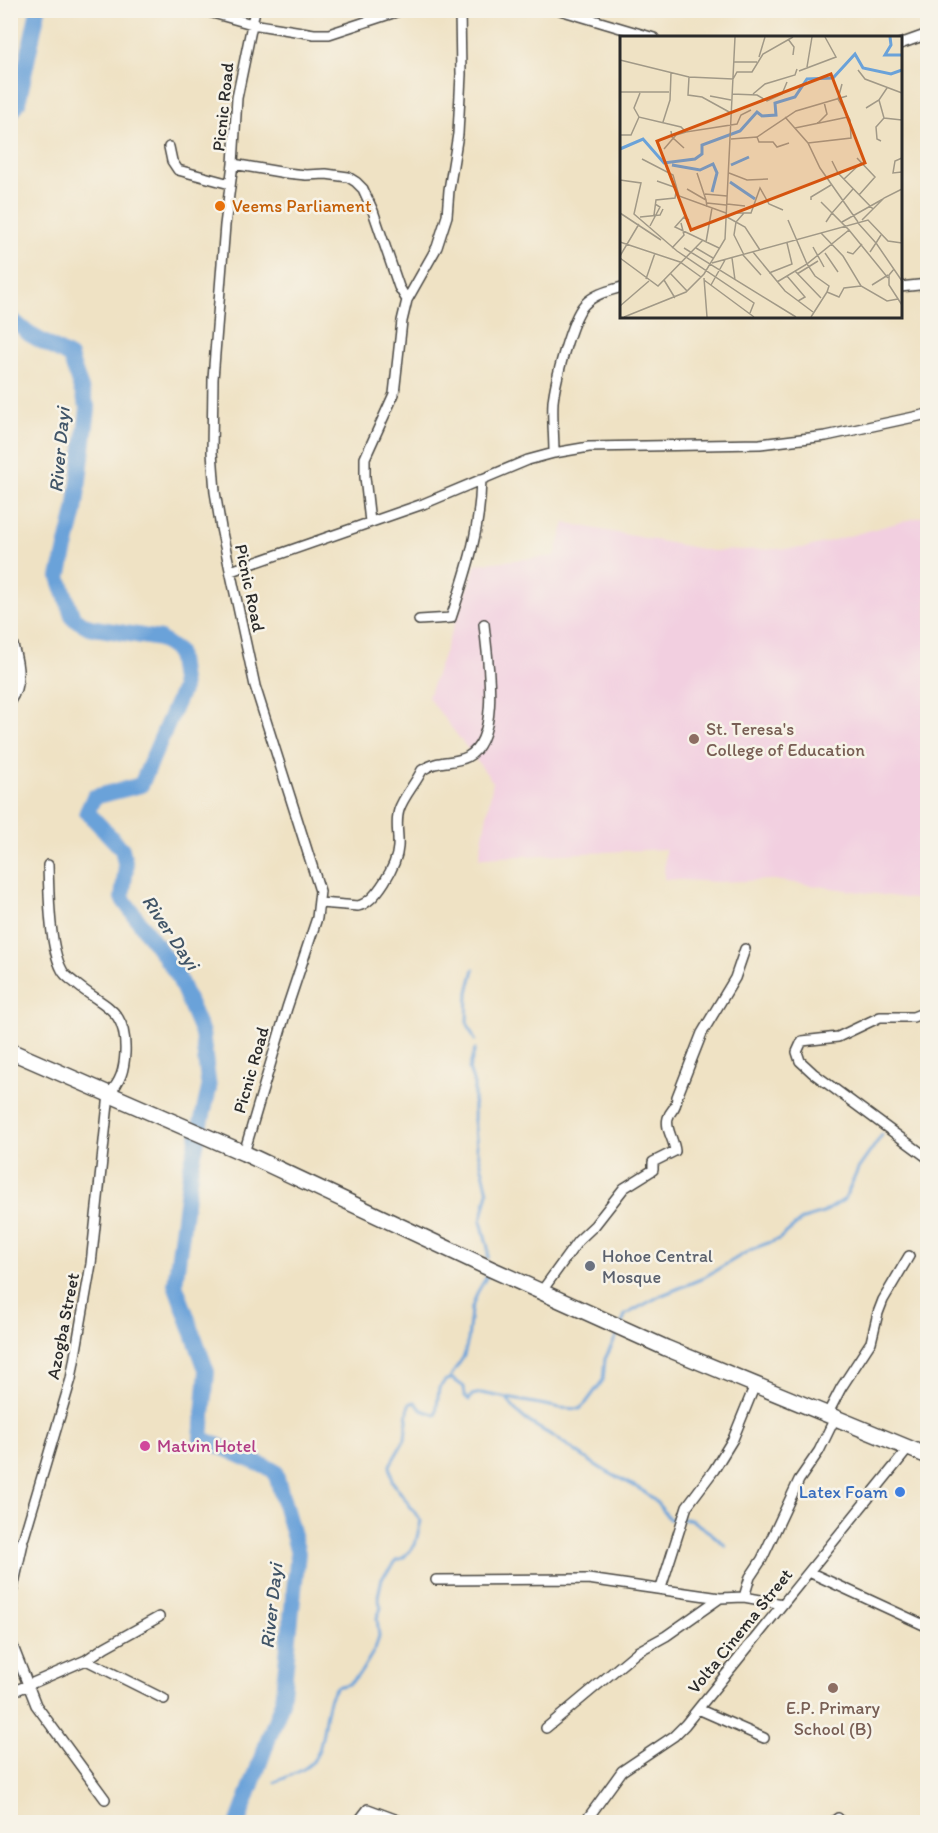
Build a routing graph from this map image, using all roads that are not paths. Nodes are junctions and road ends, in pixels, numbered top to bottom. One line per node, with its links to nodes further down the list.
1 (202, 10): 6 (street)
2 (255, 10): 6 (street, Picnic Road)
3 (402, 10): 6 (street)
4 (460, 10): 16 (street)
5 (561, 10): 7 (street)
6 (252, 24): 11 (street, Picnic Road)
7 (647, 36)
8 (927, 37): 9 (street)
9 (902, 43)
10 (169, 147): 12 (street)
11 (233, 164): 12 (street, Picnic Road); 16 (street)
12 (230, 184): 21 (street, Picnic Road)
13 (927, 284): 15 (street)
14 (620, 287): 18 (street)
15 (902, 287)
16 (407, 300): 20 (street)
17 (927, 414): 18 (street)
18 (554, 453): 19 (street)
19 (481, 479): 20 (street); 22 (street)
20 (370, 522): 21 (street)
21 (231, 571): 27 (street, Picnic Road)
22 (419, 620)
23 (484, 624): 27 (street)
24 (10, 636): 25 (street)
25 (10, 701)
26 (48, 865): 31 (street)
27 (320, 903): 32 (street, Picnic Road)
28 (745, 949): 35 (street)
29 (927, 1011): 33 (street)
30 (10, 1051): 31 (highway)
31 (109, 1094): 32 (highway); 40 (street, Azogba Street)
32 (244, 1153): 35 (highway)
33 (927, 1158)
34 (909, 1256): 37 (street)
35 (542, 1292): 36 (highway)
36 (755, 1385): 37 (highway); 44 (street)
37 (831, 1416): 38 (highway); 45 (street)
38 (909, 1448): 39 (highway); 42 (street, Volta Cinema Street)
39 (927, 1456)
40 (24, 1538): 41 (street, Azogba Street); 47 (street)
41 (10, 1554)
42 (809, 1572): 48 (street, Volta Cinema Street); 50 (street)
43 (436, 1580): 44 (street)
44 (661, 1588): 46 (street)
45 (744, 1597): 46 (street); 48 (street)
46 (720, 1598): 57 (street)
47 (10, 1601)
48 (783, 1604): 56 (street, Volta Cinema Street)
49 (159, 1617): 52 (street)
50 (927, 1628)
51 (10, 1639): 53 (street)
52 (86, 1660): 53 (street); 55 (street)
53 (28, 1685): 54 (street); 59 (street)
54 (10, 1689)
55 (164, 1699)
56 (698, 1709): 58 (street); 62 (street, Volta Cinema Street)
57 (546, 1728)
58 (764, 1738)
59 (105, 1799)
60 (358, 1822): 61 (street)
61 (404, 1822)
62 (585, 1822)

